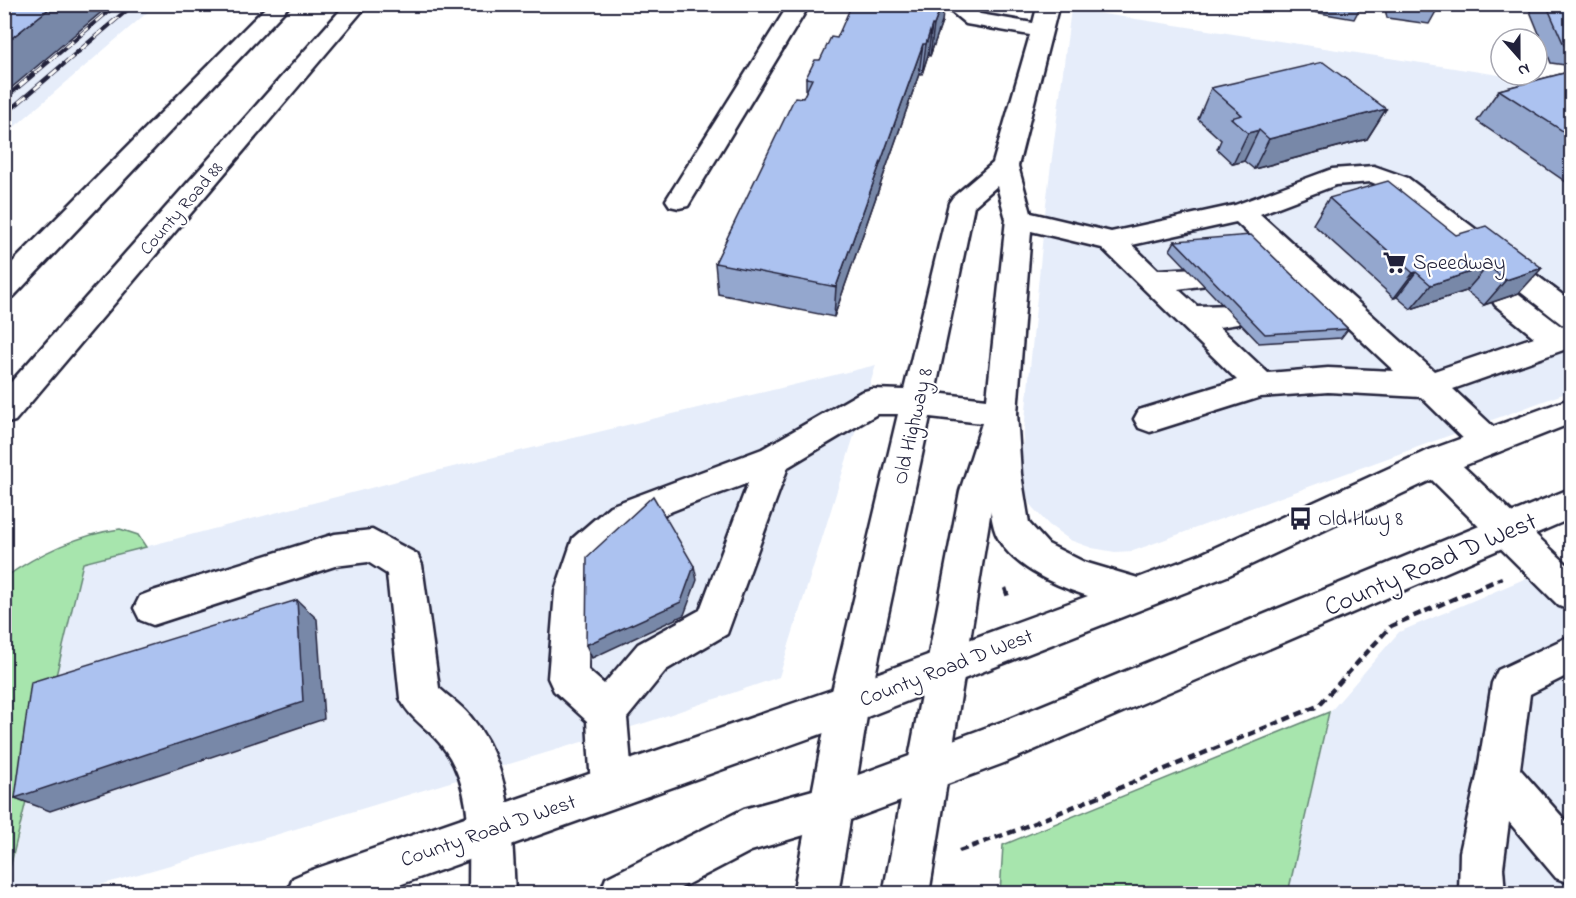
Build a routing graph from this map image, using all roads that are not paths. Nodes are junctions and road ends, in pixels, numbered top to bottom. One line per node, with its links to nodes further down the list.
1 (281, 4): 18 (main road)
2 (358, 4): 29 (main road, County Road 88)
3 (800, 4): 9 (main road)
4 (952, 4): 6 (main road)
5 (1048, 4): 6 (main road)
6 (1042, 31): 7 (main road)
7 (1005, 166): 11 (main road); 27 (main road, Old Highway 8)
8 (1293, 191): 10 (main road); 13 (main road); 24 (main road)
9 (679, 200)
10 (1241, 212): 12 (main road); 15 (main road)
11 (1019, 219): 12 (main road); 30 (main road)
12 (1111, 241): 17 (main road)
13 (1453, 255)
14 (1268, 266): 15 (main road)
15 (1301, 267): 21 (main road)
16 (1197, 278): 17 (main road)
17 (1151, 280): 23 (main road)
18 (4, 289)
19 (1505, 298): 24 (main road)
20 (1308, 305): 21 (main road)
21 (1344, 306): 26 (main road)
22 (1234, 316): 23 (main road)
23 (1191, 317): 25 (main road)
24 (1567, 331): 26 (main road)
25 (1261, 385): 26 (main road); 31 (main road)
26 (1429, 385): 32 (main road)
27 (917, 403): 30 (main road); 33 (main road); 42 (main road, Old Highway 8)
28 (1572, 410): 32 (main road, County Road D West)
29 (4, 412)
30 (1002, 413): 37 (main road); 41 (main road)
31 (1150, 419)
32 (1488, 442): 34 (main road, County Road D West)
33 (774, 459): 43 (main road); 43 (main road)
34 (1436, 462): 36 (main road); 37 (main road, County Road D West)
35 (1572, 502): 36 (main road, County Road D West)
36 (1507, 531): 38 (main road); 44 (main road, County Road D West)
37 (1137, 594): 41 (main road, County Road D West)
38 (1572, 594)
39 (153, 608): 48 (main road)
40 (1572, 653): 45 (main road)
41 (946, 668): 42 (main road, County Road D West); 44 (main road)
42 (849, 704): 46 (main road, County Road D West); 47 (main road, Old Highway 8)
43 (606, 712): 46 (main road)
44 (927, 769): 47 (main road, County Road D West); 54 (main road)
45 (1498, 776): 49 (main road); 55 (main road)
46 (612, 787): 48 (main road, County Road D West)
47 (831, 806): 52 (main road, County Road D West); 53 (main road, Old Highway 8)
48 (490, 830): 50 (main road, County Road D West); 51 (main road)
49 (1572, 862)
50 (309, 894)
51 (492, 894)
52 (622, 894)
53 (815, 894)
54 (906, 894)
55 (1482, 894)

